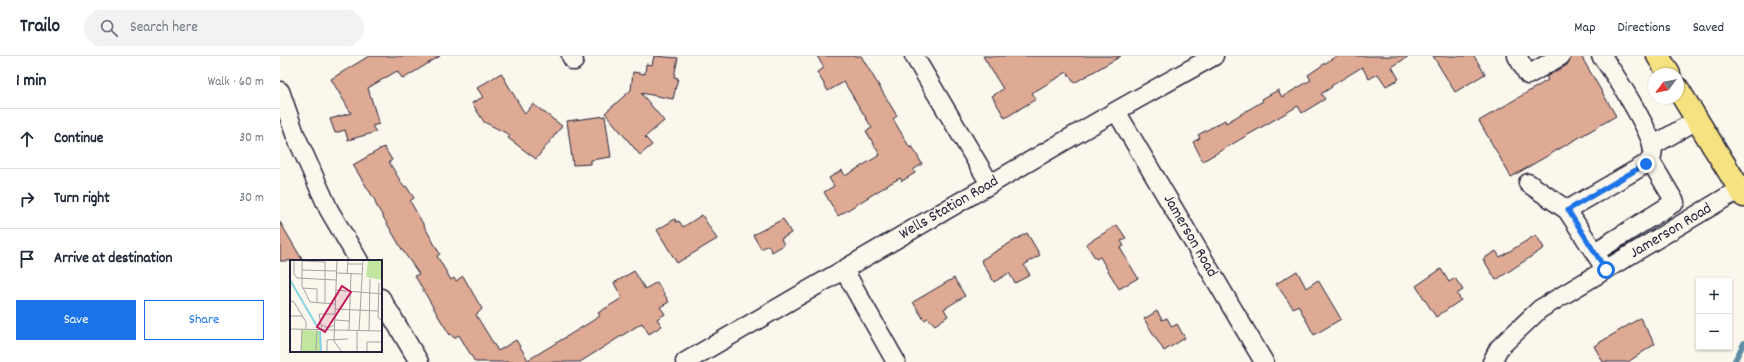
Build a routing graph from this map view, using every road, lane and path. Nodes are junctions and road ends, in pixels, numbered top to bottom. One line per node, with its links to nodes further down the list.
1 (914, 56): 14 (street)
2 (1214, 56): 10 (street, Wells Station Road)
3 (1517, 56): 4 (street)
4 (1561, 56)
5 (1601, 56): 12 (street)
6 (1658, 56): 7 (main road)
7 (1665, 68)
8 (280, 91): 18 (street)
9 (1684, 98): 11 (main road)
10 (1116, 110): 14 (street, Wells Station Road); 25 (street, Jamerson Road)
11 (1697, 120): 12 (street); 15 (main road)
12 (1651, 153): 16 (street); 17 (street)
13 (1528, 183): 16 (street)
14 (990, 184): 19 (street, Wells Station Road)
15 (1742, 193): 20 (street, Jamerson Road)
16 (1568, 210): 17 (street)
17 (1595, 252): 20 (street)
18 (358, 260)
19 (844, 270): 23 (street, Wells Station Road); 24 (street)
20 (1606, 270): 26 (street, Jamerson Road)
21 (382, 300): 22 (street)
22 (419, 362)
23 (685, 362)
24 (896, 362)
25 (1264, 362)
26 (1492, 362)

